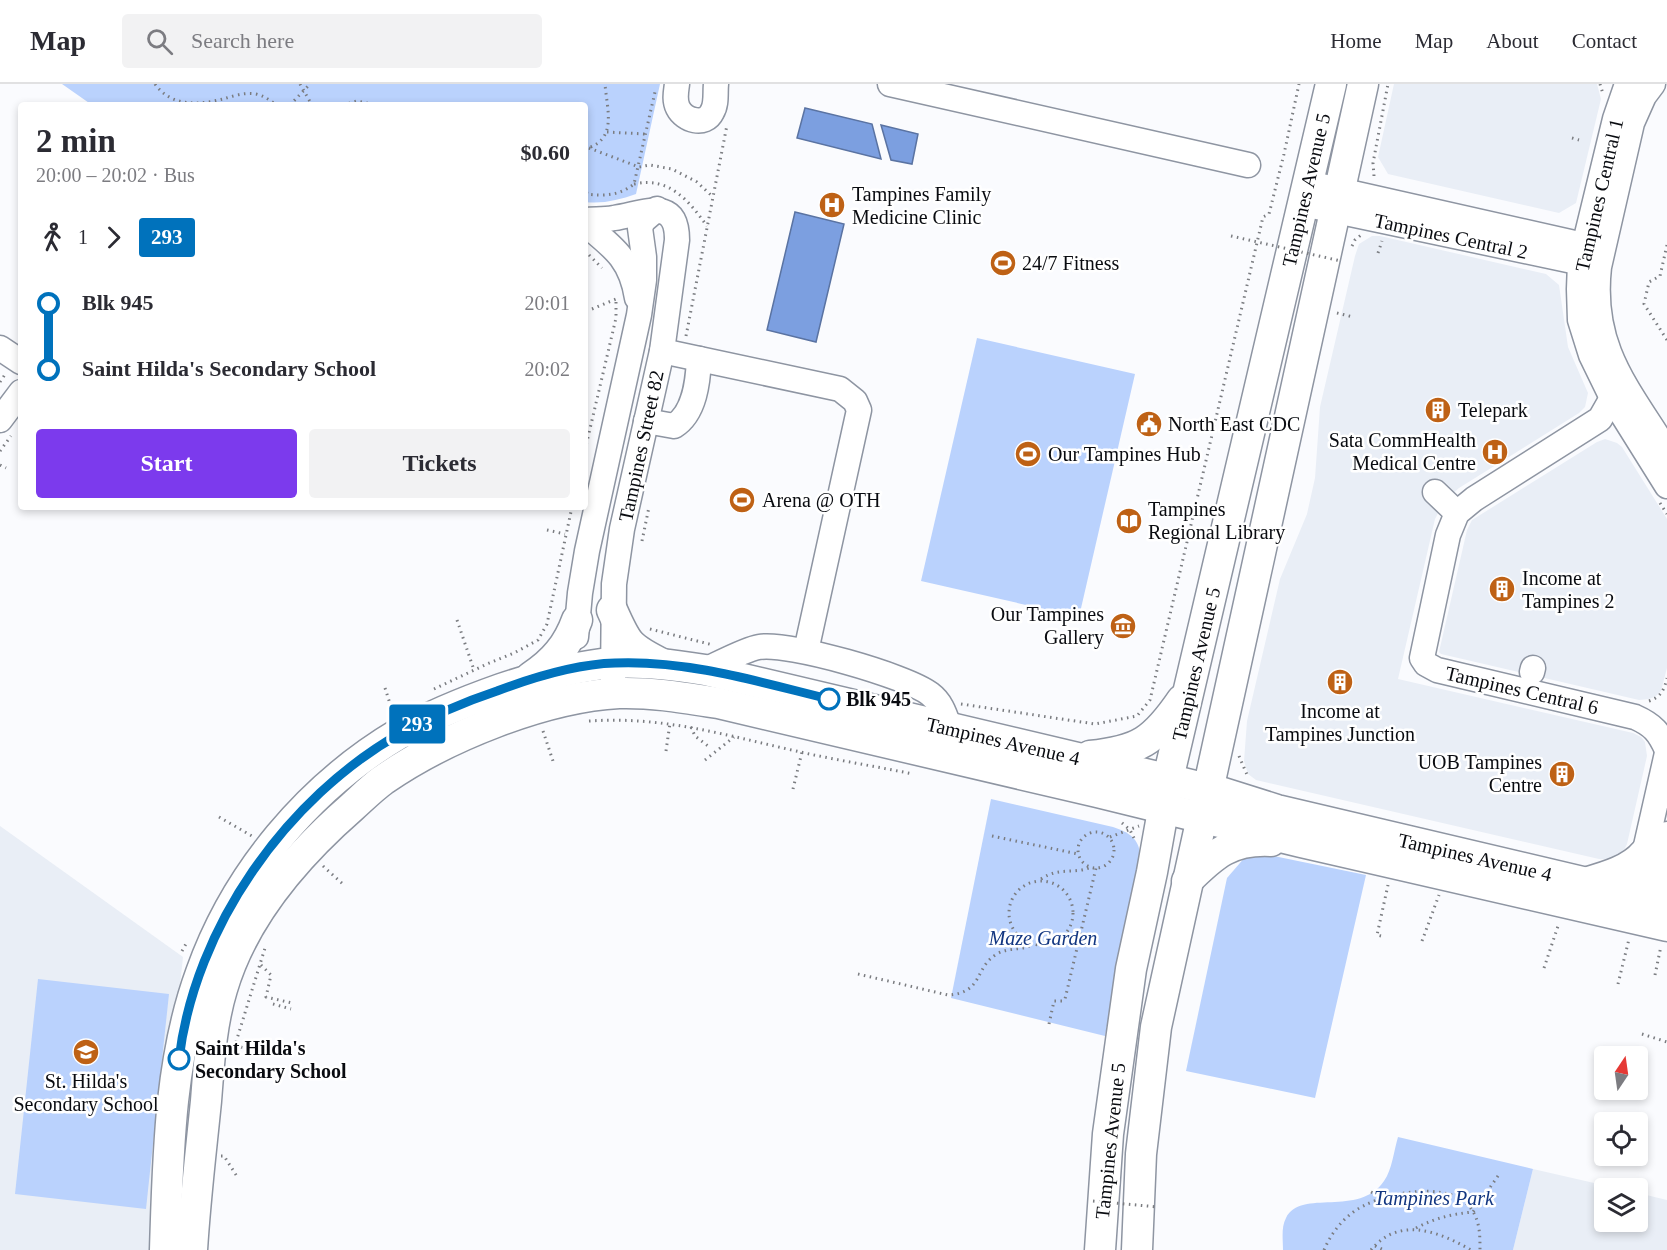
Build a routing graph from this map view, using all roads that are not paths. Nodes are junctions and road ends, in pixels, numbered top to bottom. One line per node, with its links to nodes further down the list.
1 (677, 84): 2 (street)
2 (716, 84)
3 (890, 84): 8 (street)
4 (1331, 84): 9 (main road, Tampines Avenue 5)
5 (1363, 84): 10 (main road, Tampines Avenue 5)
6 (1653, 84): 14 (street, Tampines Central 1)
7 (1621, 90): 14 (street, Tampines Central 1)
8 (1248, 165)
9 (1305, 193): 10 (street, Tampines Central 2); 34 (main road, Tampines Avenue 5)
10 (1338, 200): 14 (street, Tampines Central 2); 38 (main road, Tampines Avenue 5)
11 (657, 210): 12 (street, Tampines Street 82); 15 (street, Tampines Street 82); 17 (street, Tampines Street 82)
12 (588, 222)
13 (588, 225): 15 (street, Tampines Street 82)
14 (1592, 256): 20 (street, Tampines Central 1); 23 (street, Tampines Central 1)
15 (639, 315): 27 (street, Tampines Street 82)
16 (0, 348): 18 (street)
17 (681, 355): 22 (street, Tampines Street 82); 22 (street); 28 (street)
18 (18, 360)
19 (18, 396): 21 (street)
20 (1612, 398): 23 (street, Tampines Central 1); 25 (street)
21 (0, 420)
22 (646, 421): 26 (street, Tampines Street 82)
23 (1664, 467)
24 (1435, 492): 25 (street)
25 (1457, 513): 39 (street, Tampines Central 6)
26 (612, 610): 30 (street, Tampines Street 82); 31 (main road)
27 (577, 620): 32 (street, Tampines Street 82); 33 (main road)
28 (806, 651): 29 (street); 37 (street)
29 (710, 657): 31 (main road, Tampines Avenue 4); 37 (main road, Tampines Avenue 4)
30 (613, 663): 31 (main road, Tampines Avenue 4); 32 (main road, Tampines Avenue 4); 35 (street, Tampines Street 82)
31 (662, 663)
32 (574, 669): 33 (main road, Tampines Avenue 4); 36 (street, Tampines Street 82)
33 (526, 681): 51 (main road, Tampines Avenue 4)
34 (1190, 687): 40 (main road); 42 (main road, Tampines Avenue 5)
35 (613, 694): 36 (main road, Tampines Avenue 4); 41 (main road, Tampines Avenue 4)
36 (580, 710): 52 (main road, Tampines Avenue 4)
37 (945, 716): 40 (main road, Tampines Avenue 4)
38 (1222, 725): 43 (main road, Tampines Avenue 5); 44 (main road)
39 (1667, 752): 46 (street)
40 (1076, 758): 42 (main road, Tampines Avenue 4)
41 (1097, 792): 42 (main road, Tampines Avenue 4); 47 (main road)
42 (1167, 794): 43 (main road, Tampines Avenue 4); 47 (main road, Tampines Avenue 5)
43 (1205, 803): 44 (main road, Tampines Avenue 4); 45 (main road, Tampines Avenue 4); 48 (main road, Tampines Avenue 5)
44 (1277, 810): 49 (main road, Tampines Avenue 4)
45 (1300, 842): 48 (main road); 50 (main road, Tampines Avenue 4)
46 (1656, 844): 49 (main road); 50 (street)
47 (1152, 872): 53 (main road, Tampines Avenue 5)
48 (1188, 881): 54 (main road, Tampines Avenue 5)
49 (1585, 883): 50 (main road, Tampines Avenue 4)
50 (1649, 917)
51 (165, 1250)
52 (192, 1250)
53 (1100, 1250)
54 (1137, 1250)

